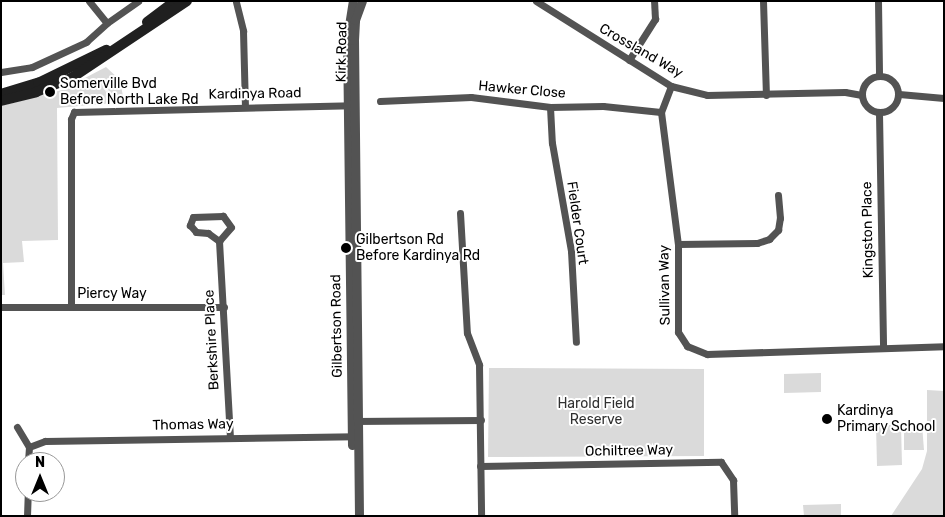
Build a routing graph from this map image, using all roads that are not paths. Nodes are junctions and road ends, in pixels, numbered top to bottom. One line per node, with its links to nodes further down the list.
1 (89, 1): 12 (street)
2 (138, 1): 12 (street)
3 (175, 1): 17 (main road)
4 (187, 1): 22 (main road)
5 (353, 1): 24 (street, Kirk Road)
6 (362, 1): 24 (street, Kirk Road)
7 (536, 1): 13 (street, Crossland Way)
8 (654, 1): 13 (street)
9 (763, 1): 19 (street)
10 (878, 1): 15 (street)
11 (236, 2): 25 (street)
12 (107, 23): 14 (street)
13 (629, 60): 16 (street, Crossland Way)
14 (1, 72)
15 (880, 76): 18 (street); 20 (street)
16 (671, 86): 19 (street, Crossland Way); 27 (street)
17 (1, 94)
18 (899, 94): 21 (street); 28 (street)
19 (766, 95): 20 (street, Crossland Way)
20 (862, 95): 28 (street)
21 (944, 98)
22 (1, 101)
23 (380, 101): 26 (street, Hawker Close)
24 (351, 106): 25 (street, Kardinya Road); 40 (street, Gilbertson Road)
25 (245, 107): 34 (street, Kardinya Road)
26 (550, 107): 27 (street, Hawker Close); 36 (street, Fielder Court)
27 (660, 112): 32 (street, Sullivan Way)
28 (880, 113): 38 (street, Kingston Place)
29 (778, 195): 32 (street)
30 (460, 213): 39 (street)
31 (219, 241): 31 (street, Berkshire Place); 35 (street, Berkshire Place)
32 (678, 244): 38 (street, Sullivan Way)
33 (1, 307): 34 (street, Piercy Way)
34 (71, 307): 35 (street, Piercy Way)
35 (224, 307): 43 (street, Berkshire Place)
36 (576, 342)
37 (944, 346): 38 (street, Sullivan Way)
38 (882, 347)
39 (481, 420): 40 (street); 46 (street)
40 (355, 421): 42 (street, Gilbertson Road)
41 (18, 428): 44 (street)
42 (355, 436): 43 (street, Thomas Way); 49 (street, Gilbertson Road); 50 (street, Gilbertson Road)
43 (230, 437): 44 (street, Thomas Way)
44 (29, 447): 45 (street)
45 (29, 452)
46 (480, 466): 51 (street); 52 (street, Ochiltree Way)
47 (28, 502): 48 (street)
48 (27, 516)
49 (353, 516)
50 (359, 516)
51 (481, 516)
52 (734, 516)

